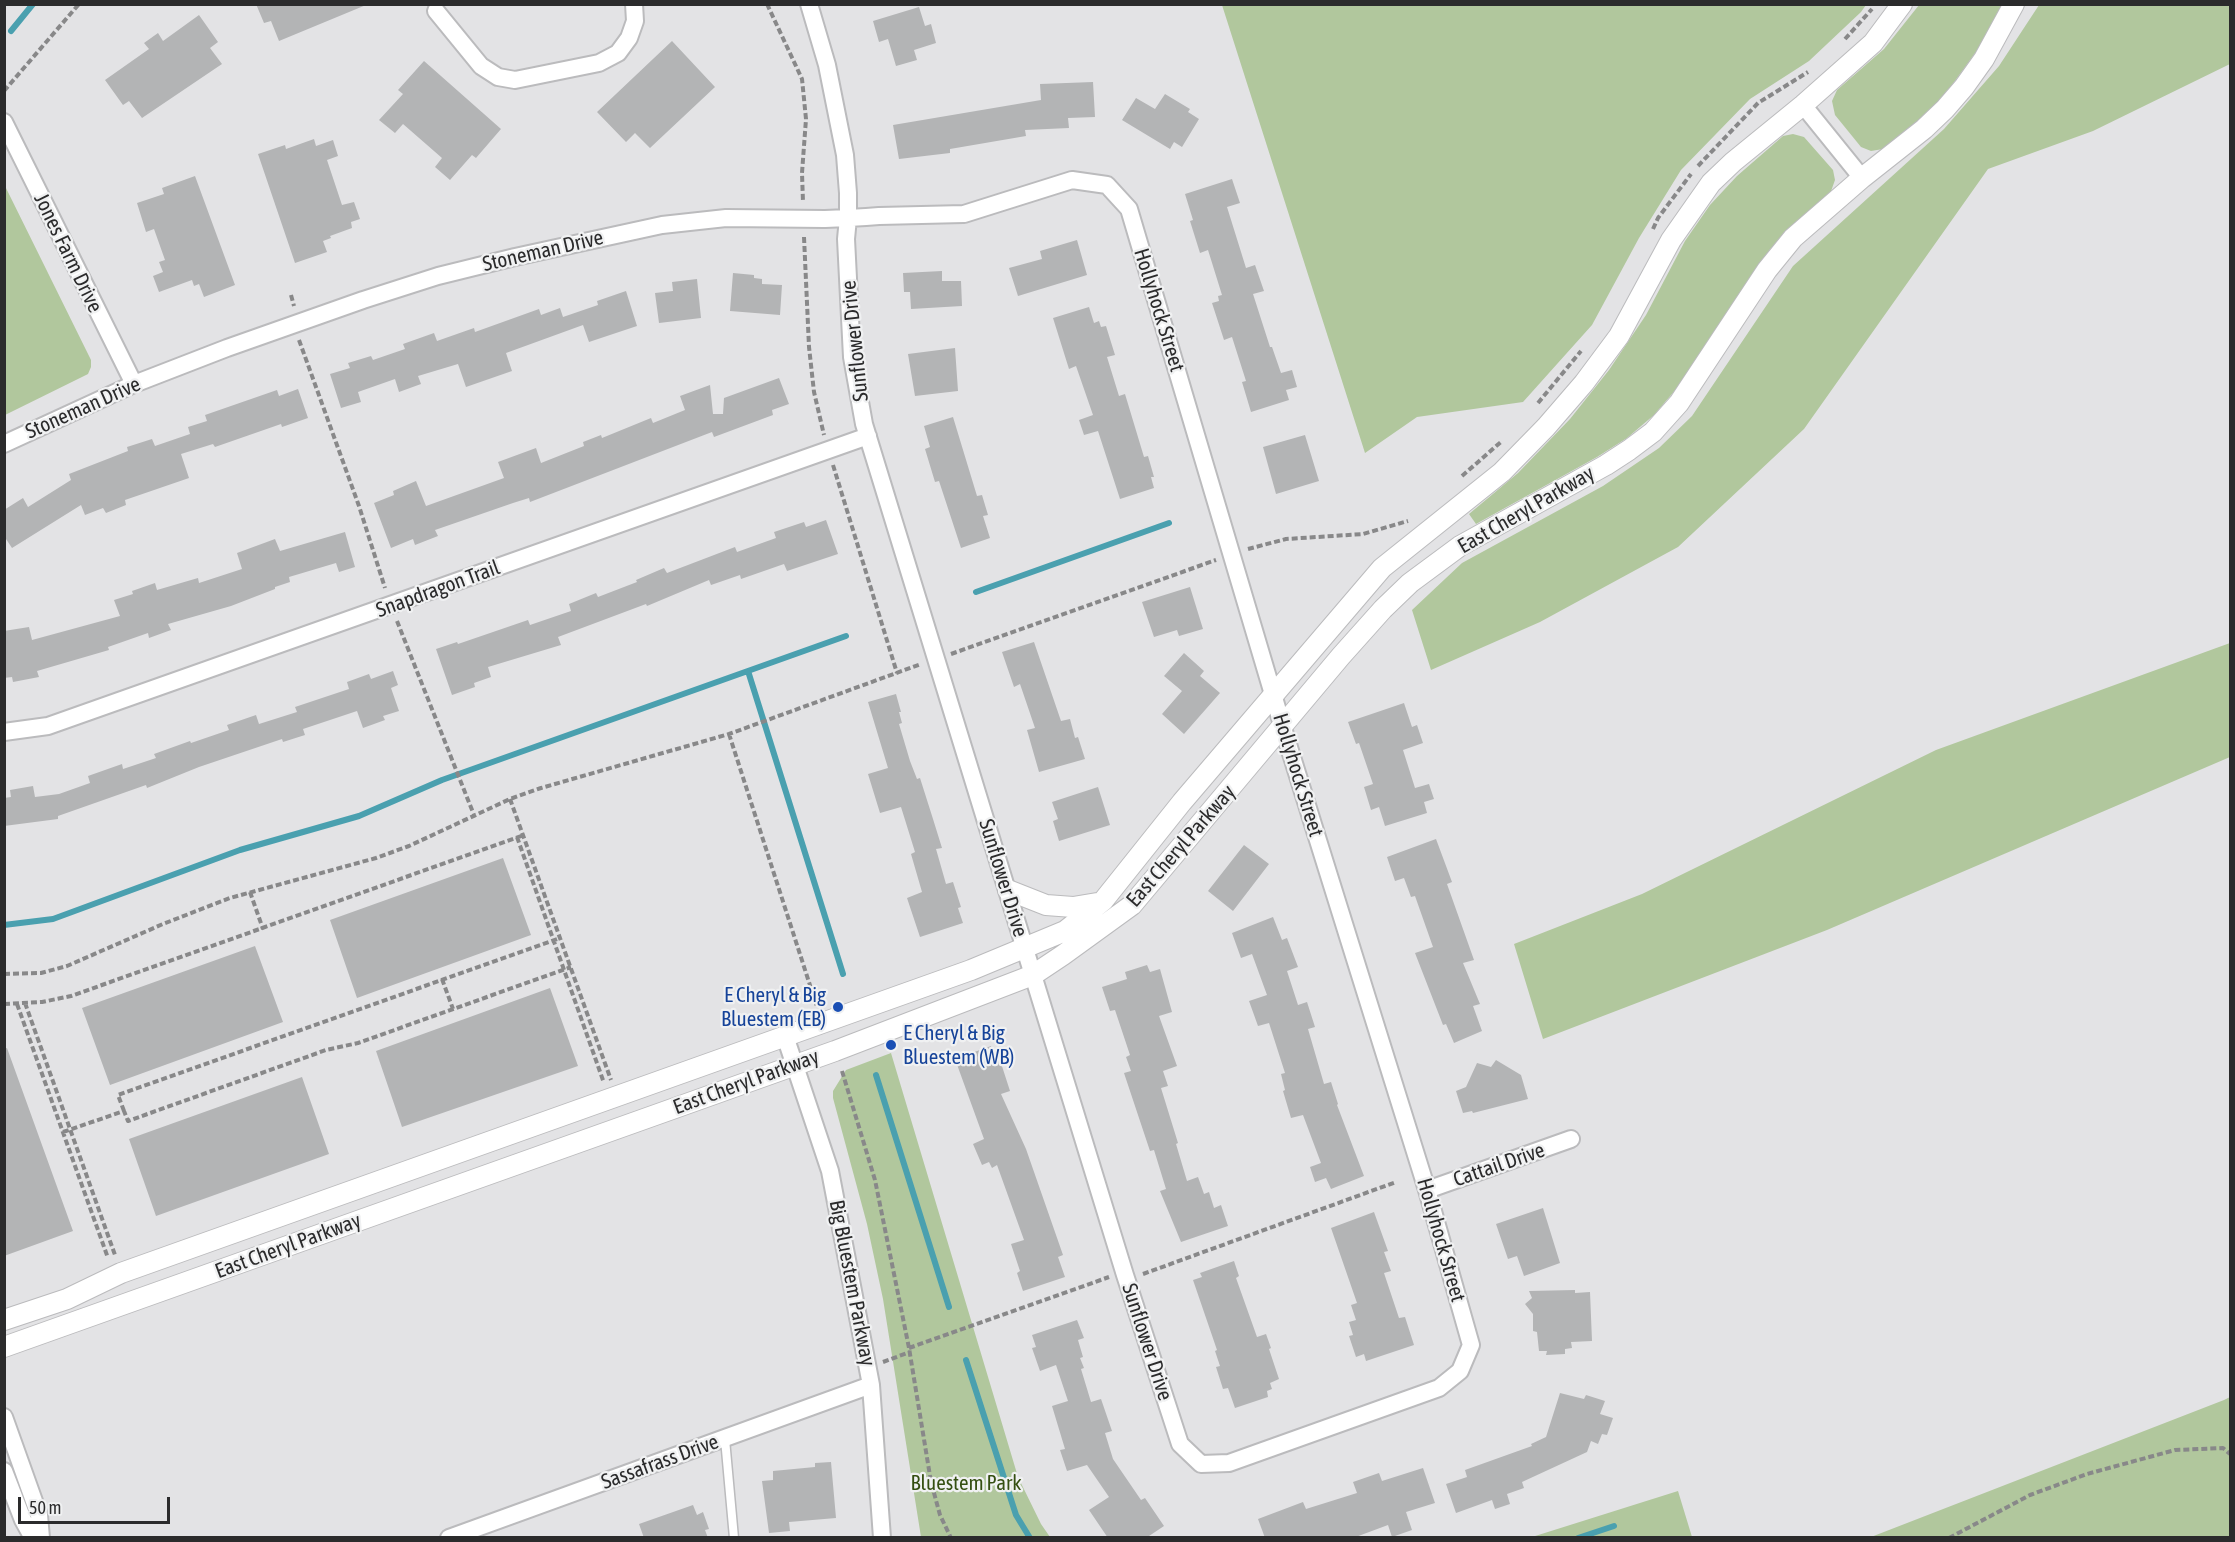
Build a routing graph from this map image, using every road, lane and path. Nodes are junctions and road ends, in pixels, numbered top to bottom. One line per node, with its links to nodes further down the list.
1 (79, 4): 11 (path)
2 (634, 4): 8 (street)
3 (767, 4): 16 (path)
4 (809, 4): 17 (street, Sunflower Drive)
5 (1875, 4): 9 (path)
6 (1902, 4): 12 (street, East Cheryl Parkway)
7 (2014, 4): 14 (street, East Cheryl Parkway)
8 (437, 8)
9 (1841, 43)
10 (1811, 70): 18 (path)
11 (4, 91)
12 (1803, 105): 14 (street); 40 (street, East Cheryl Parkway)
13 (4, 122): 24 (street, Jones Farm Drive)
14 (1862, 177): 41 (street, East Cheryl Parkway)
15 (1107, 185): 17 (street, Stoneman Drive); 40 (street, Hollyhock Street)
16 (803, 201)
17 (848, 218): 24 (street, Stoneman Drive); 28 (street, Sunflower Drive)
18 (1649, 236)
19 (804, 244): 26 (path)
20 (291, 295): 21 (path)
21 (294, 305)
22 (299, 340): 35 (path)
23 (1585, 346): 25 (path)
24 (134, 384): 29 (street, Stoneman Drive)
25 (1533, 409)
26 (820, 423)
27 (1509, 435): 31 (path)
28 (868, 436): 42 (street, Snapdragon Trail); 48 (street, Sunflower Drive)
29 (4, 444)
30 (836, 476): 39 (path)
31 (1456, 482)
32 (1416, 514): 33 (path)
33 (1258, 546)
34 (1207, 563): 37 (path)
35 (382, 579)
36 (400, 630): 45 (path)
37 (962, 650)
38 (910, 668): 39 (path)
39 (897, 673): 43 (path)
40 (1274, 695): 41 (street, Hollyhock Street); 50 (street, East Cheryl Parkway)
41 (1283, 728): 58 (street, East Cheryl Parkway); 74 (street, Hollyhock Street)
42 (4, 732)
43 (729, 734): 44 (path); 63 (path)
44 (510, 799): 45 (path); 46 (path)
45 (474, 815): 49 (path)
46 (524, 835): 47 (path); 52 (path)
47 (517, 837): 51 (path); 53 (path)
48 (1008, 890): 50 (street); 54 (street, Sunflower Drive)
49 (250, 892): 51 (path); 57 (path)
50 (1103, 901): 54 (street, East Cheryl Parkway)
51 (263, 929): 60 (path)
52 (560, 938): 53 (path); 55 (path)
53 (553, 940): 56 (path); 59 (path)
54 (1025, 949): 58 (street, Sunflower Drive); 65 (street, East Cheryl Parkway)
55 (571, 967): 56 (path); 68 (path)
56 (564, 970): 64 (path); 68 (path)
57 (4, 974)
58 (1033, 975): 66 (street, East Cheryl Parkway); 82 (street, Sunflower Drive)
59 (442, 980): 64 (path); 69 (path)
60 (25, 1003): 62 (path); 70 (path)
61 (4, 1004): 62 (path)
62 (17, 1004): 71 (path)
63 (818, 1006)
64 (453, 1009): 69 (path)
65 (785, 1036): 66 (street, Big Bluestem Parkway); 68 (street, East Cheryl Parkway)
66 (795, 1064): 79 (street, East Cheryl Parkway); 83 (street, Big Bluestem Parkway)
67 (842, 1071): 80 (path)
68 (613, 1096): 75 (street, East Cheryl Parkway)
69 (124, 1111): 70 (path)
70 (70, 1130): 71 (path); 75 (path)
71 (63, 1132): 75 (path)
72 (1571, 1139): 74 (street, Cattail Drive)
73 (1396, 1182): 76 (path)
74 (1427, 1190): 82 (street, Hollyhock Street)
75 (117, 1274): 78 (street, East Cheryl Parkway)
76 (1139, 1275)
77 (1098, 1281): 80 (path)
78 (4, 1320)
79 (4, 1347)
80 (910, 1350): 81 (path); 93 (path)
81 (882, 1362)
82 (1460, 1371)
83 (871, 1385): 85 (street, Sassafrass Drive); 92 (street, Big Bluestem Parkway)
84 (4, 1417): 89 (street)
85 (725, 1439): 90 (street, Sassafrass Drive); 91 (lane)
86 (2230, 1454): 94 (path)
87 (4, 1472): 88 (street)
88 (33, 1538)
89 (41, 1538)
90 (449, 1538)
91 (734, 1538)
92 (882, 1538)
93 (951, 1538)
94 (1949, 1538)

